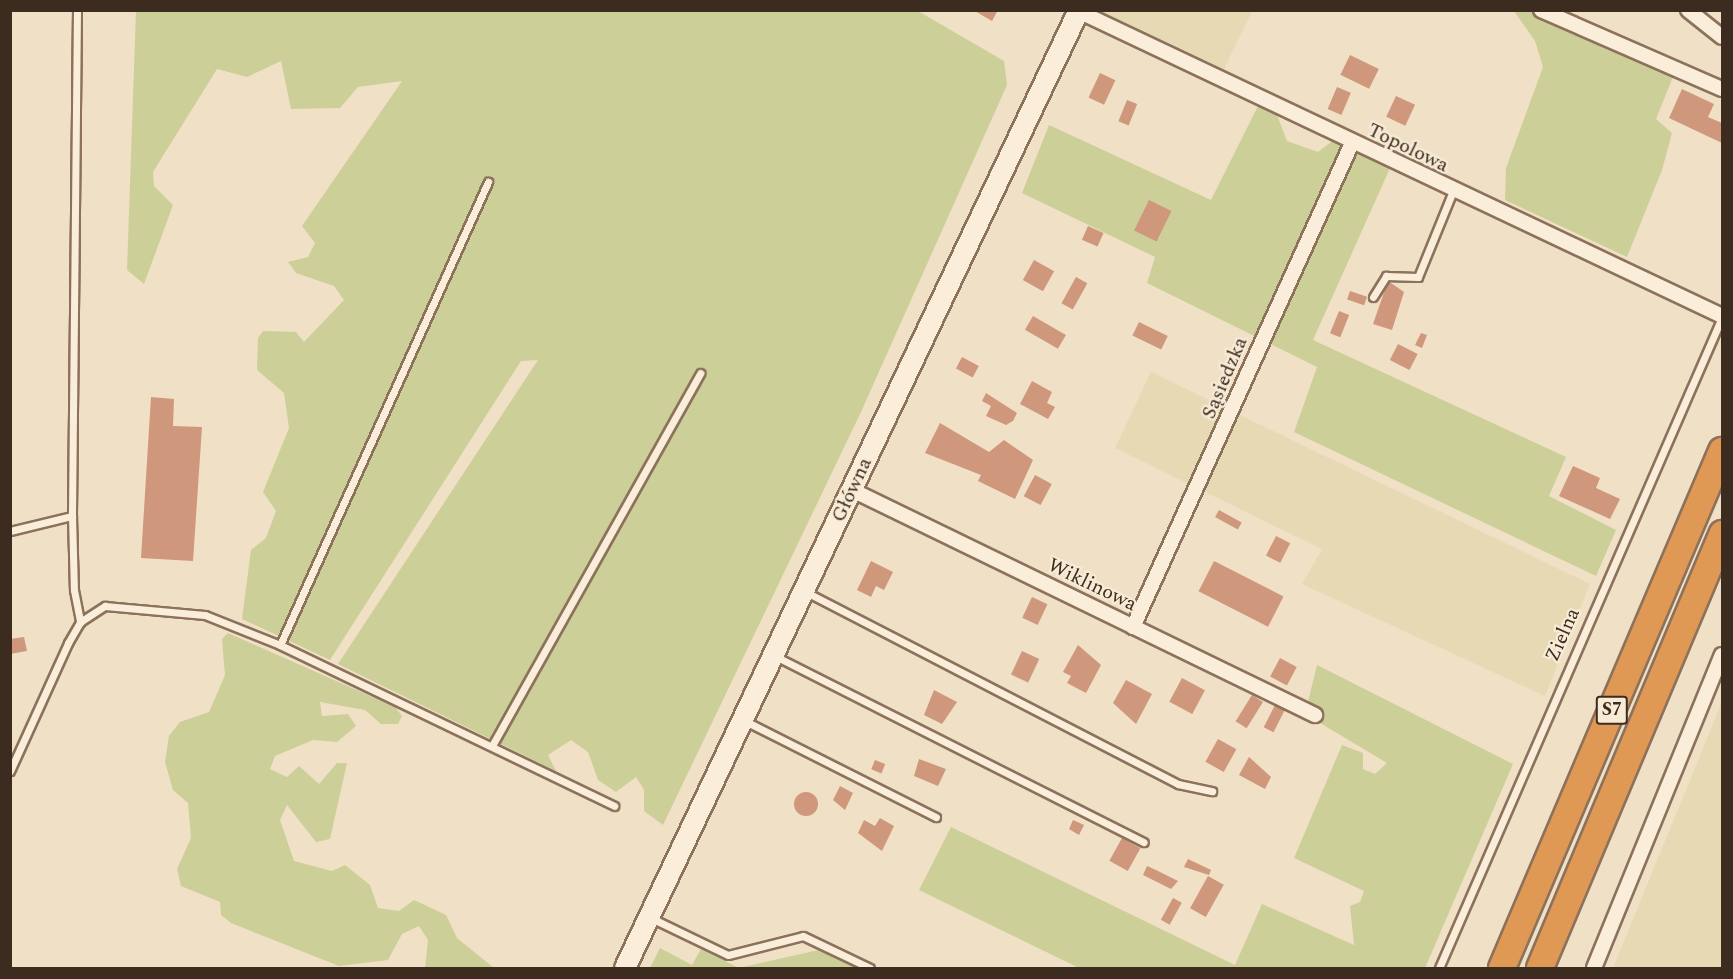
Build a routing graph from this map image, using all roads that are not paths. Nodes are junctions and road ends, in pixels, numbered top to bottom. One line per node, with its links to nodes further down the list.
1 (77, 10): 15 (lane)
2 (1541, 10): 6 (street)
3 (1688, 10): 5 (street)
4 (1079, 11): 7 (street, Topolowa); 14 (main road, Główna)
5 (1722, 37)
6 (1722, 89)
7 (1352, 143): 9 (street, Topolowa); 20 (street, Sąsiedzka)
8 (488, 182): 21 (lane)
9 (1453, 191): 10 (lane); 11 (street, Topolowa)
10 (1373, 297)
11 (1722, 316): 35 (lane, Zielna)
12 (700, 373): 26 (lane)
13 (1722, 451): 36 (highway, S7)
14 (852, 490): 18 (main road, Główna); 20 (street, Wiklinowa)
15 (72, 516): 16 (lane); 19 (lane)
16 (10, 531)
17 (1722, 534): 37 (highway, S7)
18 (804, 591): 22 (main road, Główna); 28 (lane)
19 (80, 622): 21 (lane); 27 (lane)
20 (1133, 627): 24 (street, Wiklinowa)
21 (280, 645): 26 (lane)
22 (773, 654): 25 (main road, Główna); 31 (lane)
23 (1722, 655): 38 (street)
24 (1315, 715)
25 (741, 719): 30 (lane); 32 (main road, Główna)
26 (493, 744): 29 (lane)
27 (10, 771)
28 (1212, 791)
29 (614, 806)
30 (936, 817)
31 (1144, 842)
32 (649, 917): 33 (main road, Główna); 34 (lane)
33 (625, 969)
34 (870, 969)
35 (1439, 969)
36 (1502, 969)
37 (1540, 969)
38 (1594, 969)

